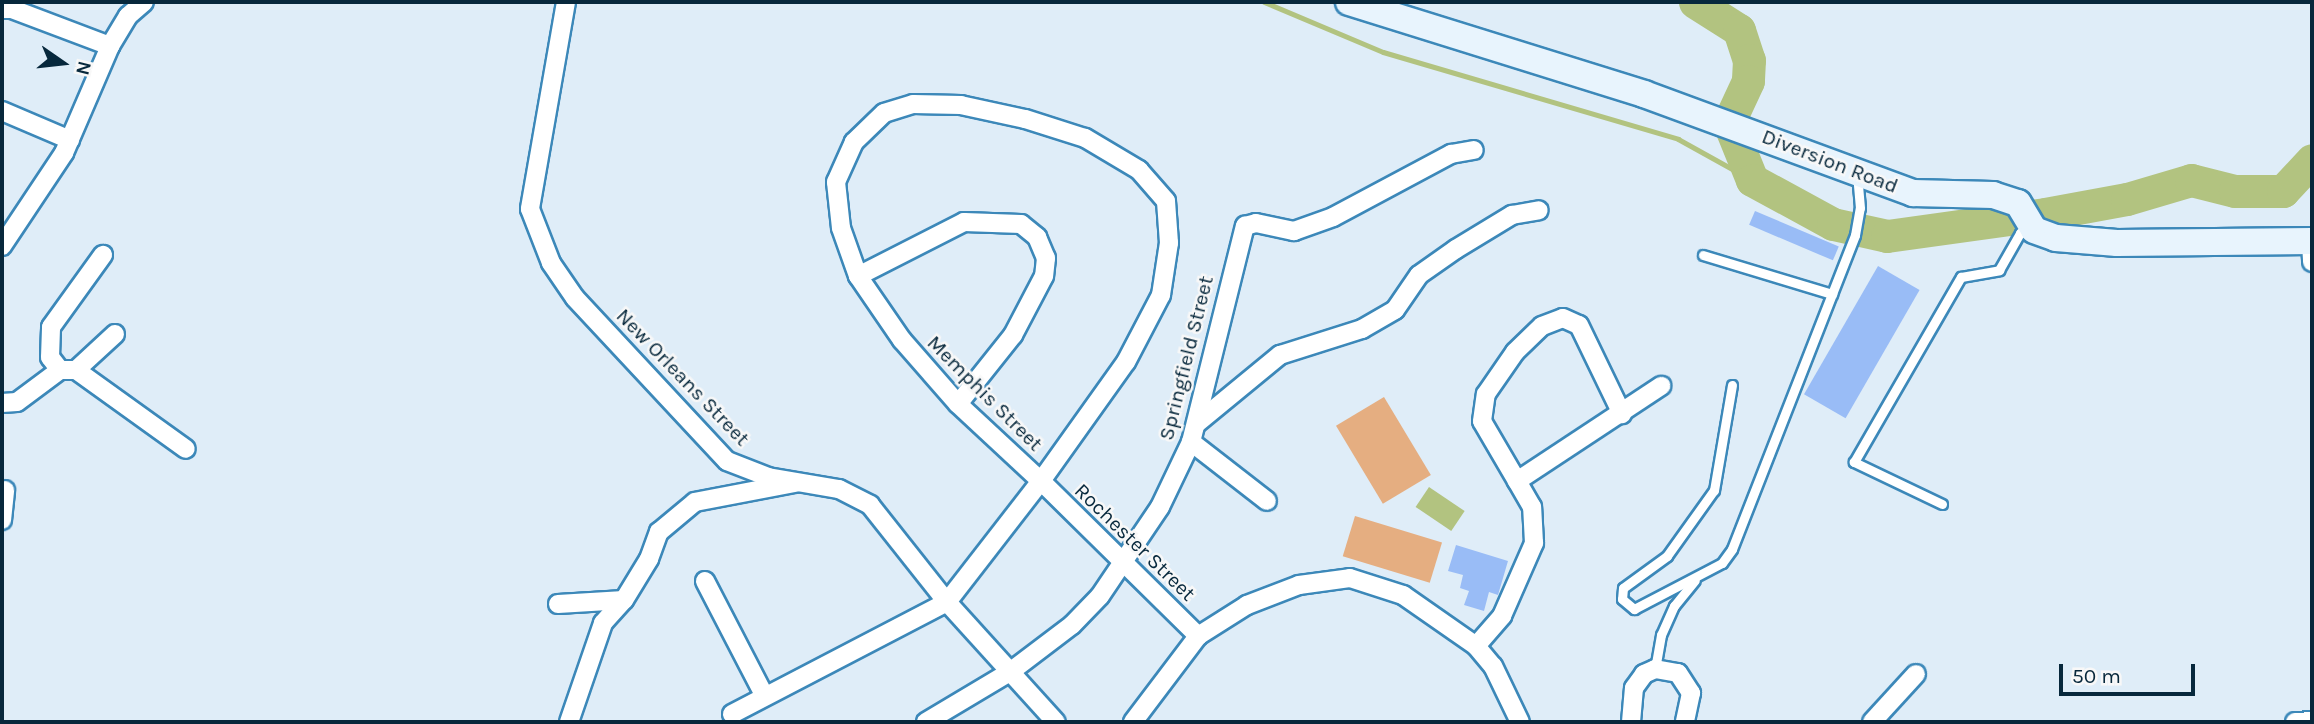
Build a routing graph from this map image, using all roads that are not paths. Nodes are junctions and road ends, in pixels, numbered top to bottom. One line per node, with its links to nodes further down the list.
1 (144, 2): 5 (street)
2 (566, 2): 29 (street, New Orleans Street)
3 (1349, 2): 10 (street, Diversion Road)
4 (2, 9): 6 (street)
5 (131, 9): 6 (street)
6 (110, 47): 8 (street)
7 (2, 111): 8 (street)
8 (70, 139): 13 (street)
9 (1474, 150): 26 (street, Springfield Street)
10 (1857, 173): 12 (street, Diversion Road); 18 (lane)
11 (1539, 210): 26 (street)
12 (2027, 219): 14 (street, Diversion Road); 34 (lane)
13 (2, 246)
14 (2312, 248)
15 (103, 255): 20 (street)
16 (1703, 255): 18 (lane)
17 (858, 276): 24 (street, Memphis Street); 24 (street); 30 (street, Memphis Street)
18 (1832, 294): 37 (lane)
19 (115, 334): 20 (street)
20 (68, 370): 23 (street); 28 (street)
21 (1732, 385): 37 (lane)
22 (1661, 386): 25 (street)
23 (2, 403)
24 (958, 404): 30 (street, Memphis Street)
25 (1622, 414): 31 (street); 31 (street)
26 (1196, 424): 27 (street, Springfield Street)
27 (1191, 442): 33 (street); 36 (street, Springfield Street)
28 (186, 449)
29 (805, 480): 39 (street); 40 (street, New Orleans Street)
30 (1041, 481): 36 (street, Rochester Street); 40 (street, Memphis Street)
31 (1517, 481): 43 (street)
32 (5, 490): 35 (street)
33 (1267, 501)
34 (1942, 504)
35 (2, 520)
36 (1123, 564): 42 (street, Rochester Street); 45 (street, Springfield Street)
37 (1697, 576): 44 (lane)
38 (705, 581): 47 (street)
39 (624, 600): 41 (street); 50 (street)
40 (947, 602): 45 (street, New Orleans Street); 47 (street, Memphis Street)
41 (558, 604)
42 (1198, 636): 43 (street); 53 (street)
43 (1476, 646): 54 (street)
44 (1656, 669): 55 (street); 56 (street)
45 (1010, 672): 51 (street, Springfield Street); 52 (street, New Orleans Street)
46 (1916, 674): 57 (street)
47 (764, 695): 48 (street, Memphis Street)
48 (732, 714)
49 (2312, 721): 58 (street)
50 (569, 722)
51 (926, 722)
52 (1056, 722)
53 (1133, 722)
54 (1520, 722)
55 (1631, 722)
56 (1685, 722)
57 (1871, 722)
58 (2295, 722)

